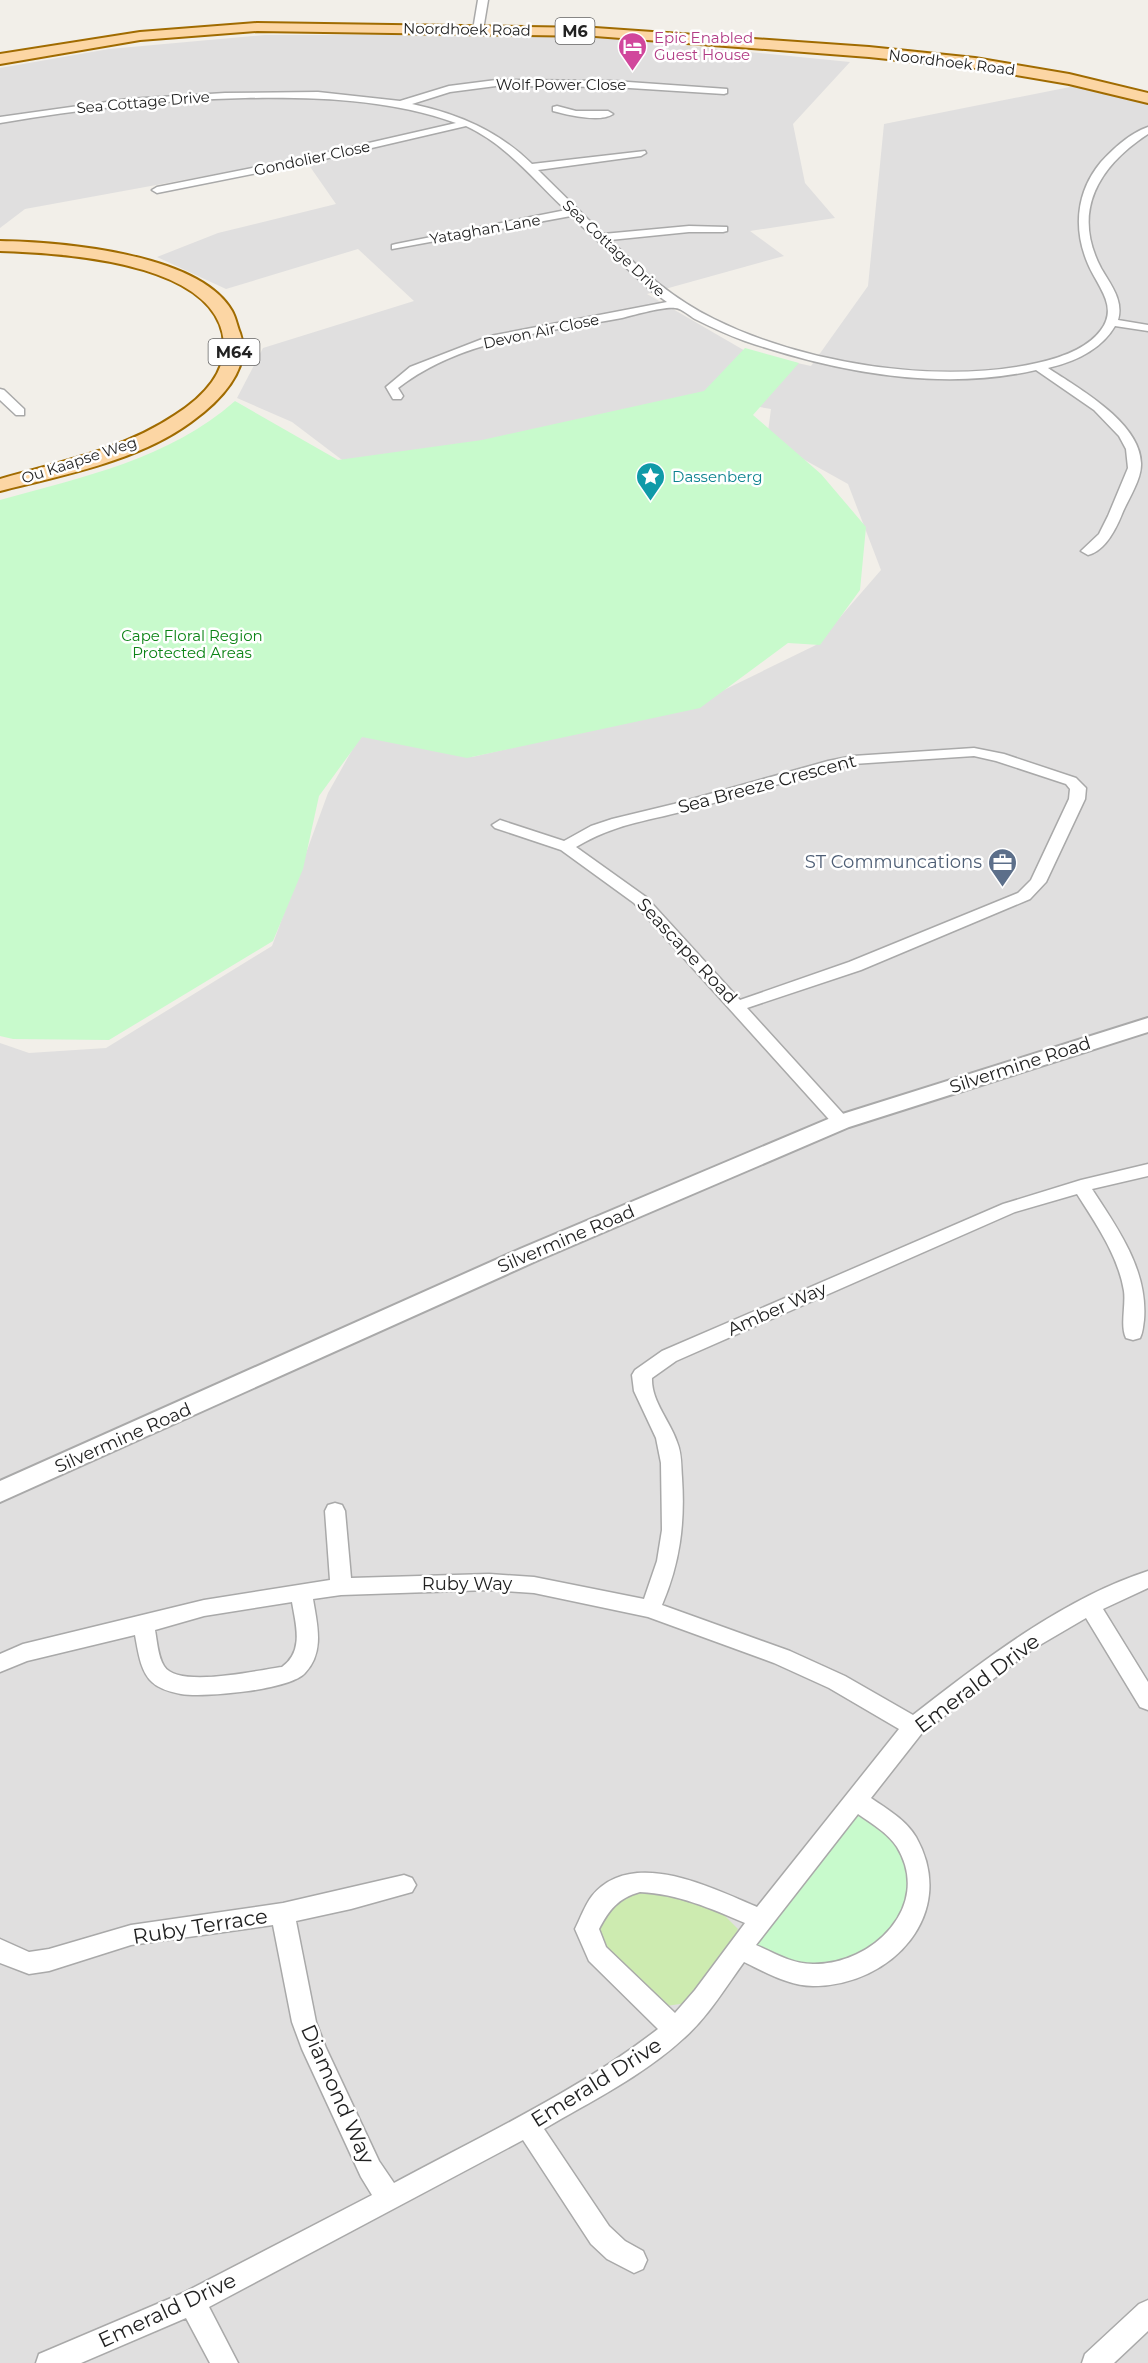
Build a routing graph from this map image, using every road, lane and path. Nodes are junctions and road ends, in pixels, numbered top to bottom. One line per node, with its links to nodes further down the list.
1 (483, 0): 2 (street)
2 (478, 30): 3 (main road, Noordhoek Road / M6); 6 (main road, Noordhoek Road / M6)
3 (0, 59)
4 (555, 83): 5 (street, Wolf Power Close); 7 (street, Wolf Power Close); 8 (street)
5 (724, 91)
6 (1148, 98)
7 (401, 104): 9 (street, Sea Cottage Drive); 10 (street, Sea Cottage Drive)
8 (608, 114)
9 (0, 120)
10 (467, 123): 13 (street, Sea Cottage Drive); 14 (street, Gondolier Close)
11 (1148, 130): 21 (street)
12 (640, 153): 13 (street)
13 (530, 168): 15 (street, Sea Cottage Drive)
14 (157, 190)
15 (574, 212): 17 (street, Sea Cottage Drive); 19 (street, Yataghan Lane)
16 (723, 230): 17 (street)
17 (602, 238): 20 (street, Sea Cottage Drive)
18 (0, 246): 27 (main road, Ou Kaapse Weg / M64)
19 (396, 247)
20 (676, 304): 23 (street, Sea Cottage Drive); 25 (street, Devon Air Close)
21 (1112, 322): 22 (street); 23 (street, Sea Cottage Drive)
22 (1148, 328)
23 (1040, 367): 28 (street)
24 (0, 393): 26 (street)
25 (397, 396)
26 (20, 412)
27 (0, 484)
28 (1088, 551)
29 (500, 825): 30 (street, Seascape Road)
30 (566, 847): 31 (street, Seascape Road); 31 (street, Sea Breeze Crescent)
31 (738, 1006): 33 (street, Seascape Road)
32 (1148, 1025): 33 (street, Silvermine Road)
33 (841, 1122): 37 (street, Silvermine Road)
34 (1148, 1170): 35 (street, Amber Way)
35 (1081, 1186): 36 (street); 43 (street, Amber Way)
36 (1133, 1333)
37 (0, 1492)
38 (335, 1511): 40 (street)
39 (1148, 1579): 42 (street, Emerald Drive)
40 (341, 1587): 41 (street, Ruby Way); 43 (street, Ruby Way)
41 (301, 1592): 44 (street, Ruby Way); 44 (street)
42 (1090, 1606): 46 (street); 47 (street, Emerald Drive)
43 (650, 1609): 47 (street, Ruby Way)
44 (143, 1625): 45 (street, Ruby Way)
45 (0, 1662)
46 (1148, 1701)
47 (914, 1727): 48 (street, Emerald Drive)
48 (855, 1799): 51 (street, Emerald Drive); 52 (street)
49 (404, 1885): 50 (street, Ruby Terrace)
50 (284, 1913): 53 (street, Ruby Terrace); 56 (street, Diamond Way)
51 (761, 1918): 52 (street, Emerald Drive); 54 (street)
52 (740, 1948): 54 (street, Emerald Drive)
53 (0, 1950)
54 (676, 2030): 55 (street, Emerald Drive)
55 (527, 2125): 56 (street, Emerald Drive); 57 (street)
56 (390, 2199): 58 (street, Emerald Drive)
57 (634, 2260)
58 (192, 2302): 60 (street, Emerald Drive); 61 (street)
59 (1148, 2313): 62 (street)
60 (49, 2363)
61 (225, 2363)
62 (1095, 2363)

